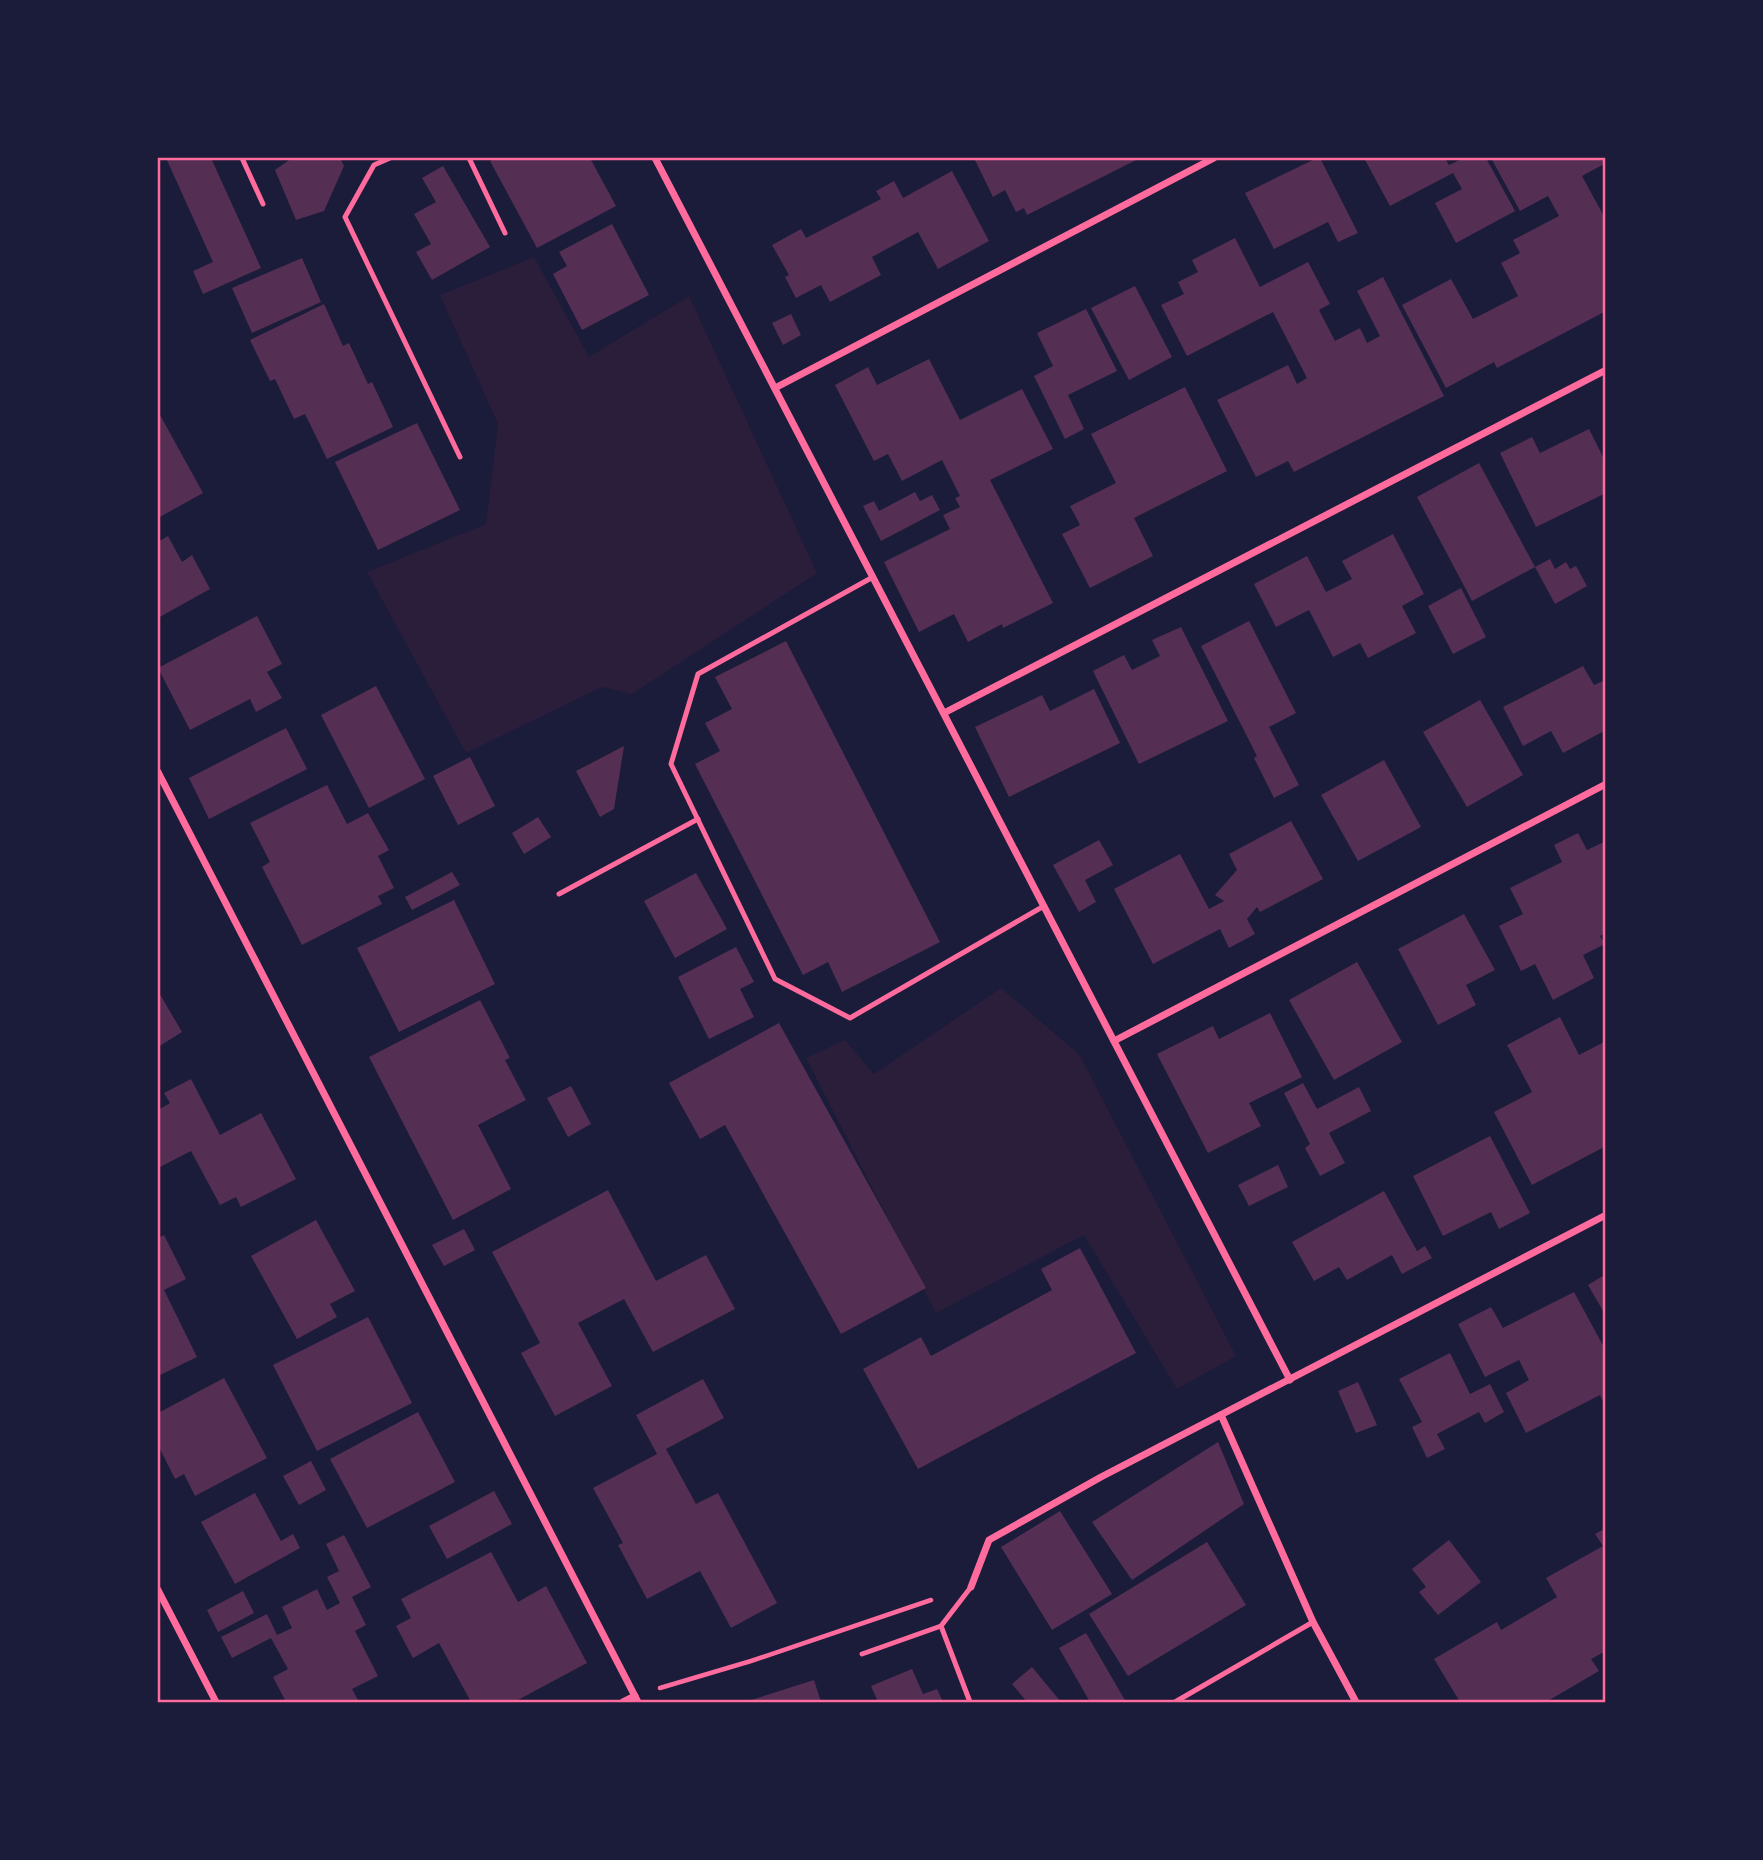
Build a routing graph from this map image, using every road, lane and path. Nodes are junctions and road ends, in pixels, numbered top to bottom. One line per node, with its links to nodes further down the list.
1 (242, 158): 6 (lane)
2 (390, 158): 10 (lane)
3 (469, 158): 7 (lane)
4 (655, 158): 9 (street)
5 (1214, 158): 9 (street)
6 (263, 204)
7 (505, 233)
8 (1605, 370): 12 (street)
9 (775, 388): 11 (street)
10 (460, 457)
11 (873, 577): 12 (street); 15 (lane)
12 (944, 713): 17 (street)
13 (158, 772): 27 (street)
14 (1605, 784): 18 (street)
15 (698, 818): 16 (lane); 17 (lane)
16 (559, 894)
17 (1044, 906): 18 (street)
18 (1114, 1041): 20 (street)
19 (1605, 1215): 20 (street)
20 (1290, 1380): 21 (street)
21 (1221, 1415): 22 (street); 24 (street)
22 (971, 1587): 25 (lane); 27 (path)
23 (158, 1590): 28 (street)
24 (1312, 1622): 31 (lane); 32 (street)
25 (941, 1626): 26 (lane); 30 (lane)
26 (862, 1654)
27 (637, 1699): 29 (street)
28 (216, 1703)
29 (623, 1703)
30 (970, 1703)
31 (1175, 1703)
32 (1356, 1703)

